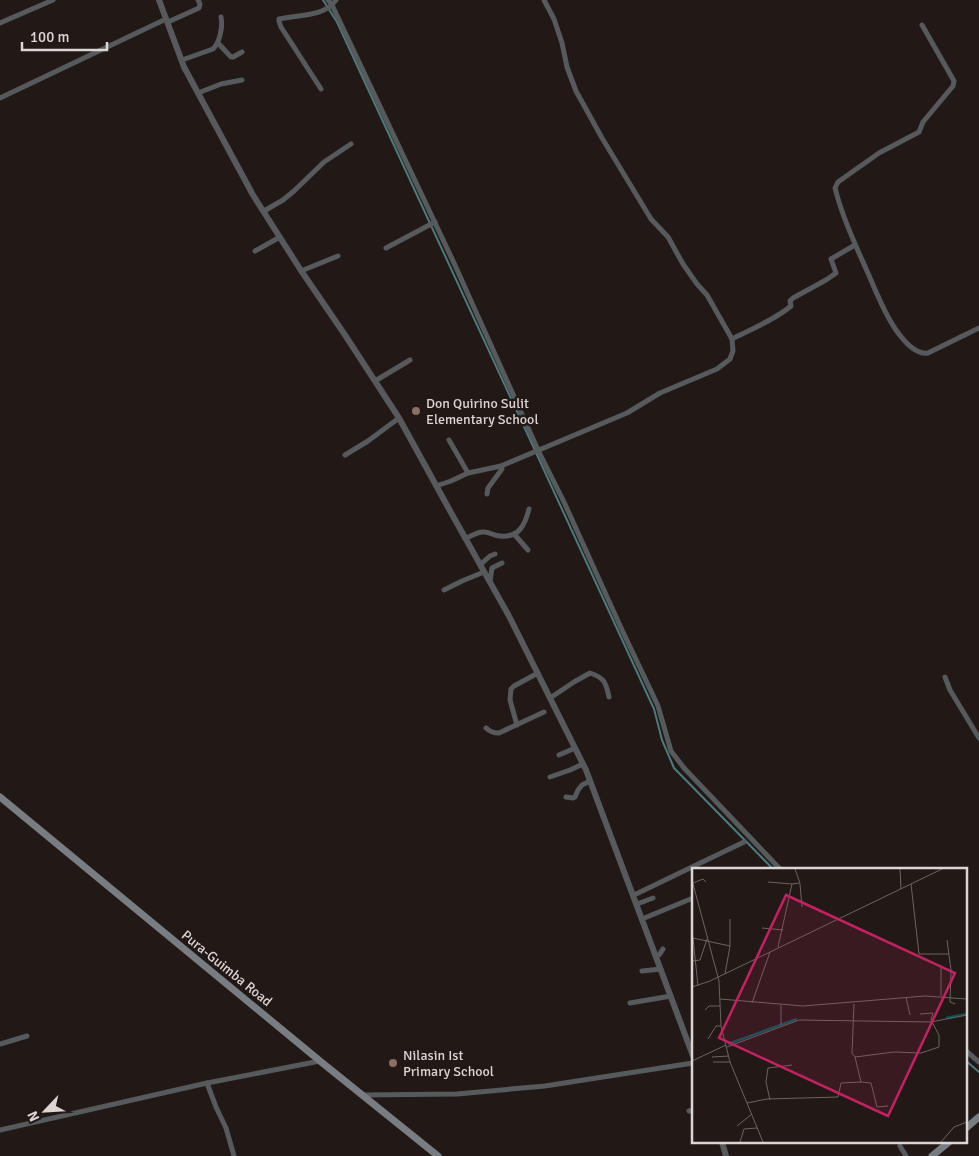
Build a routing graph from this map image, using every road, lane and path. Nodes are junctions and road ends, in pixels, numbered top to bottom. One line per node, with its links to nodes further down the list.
1 (52, 0): 10 (street)
2 (159, 0): 9 (street)
3 (198, 0): 9 (street)
4 (328, 0): 7 (street)
5 (336, 0): 7 (street)
6 (544, 0): 29 (street)
7 (332, 5): 16 (street); 21 (street)
8 (221, 16): 12 (street)
9 (167, 21): 14 (street); 18 (street)
10 (0, 23)
11 (922, 25): 23 (street)
12 (218, 43): 13 (street); 14 (street)
13 (242, 52)
14 (182, 60): 17 (street)
15 (242, 80): 17 (street)
16 (321, 90)
17 (198, 93): 20 (street)
18 (0, 98)
19 (351, 144): 20 (street)
20 (264, 211): 22 (street)
21 (435, 222): 24 (street); 34 (street)
22 (280, 237): 25 (street); 27 (street)
23 (856, 245): 28 (street); 29 (street)
24 (386, 248)
25 (256, 251)
26 (338, 256): 27 (street)
27 (301, 271): 31 (street)
28 (979, 328)
29 (732, 339): 34 (street)
30 (410, 360): 31 (street)
31 (375, 381): 32 (street)
32 (399, 418): 35 (street); 38 (street)
33 (450, 440): 37 (street)
34 (538, 450): 36 (street); 66 (street)
35 (345, 454)
36 (501, 466): 37 (street); 39 (street)
37 (468, 473): 38 (street)
38 (436, 486): 42 (street)
39 (488, 494)
40 (529, 509): 41 (street)
41 (514, 534): 42 (street); 43 (street)
42 (466, 539): 46 (street)
43 (528, 550)
44 (495, 554): 46 (street)
45 (502, 562): 48 (street)
46 (480, 565): 47 (street)
47 (484, 572): 48 (street); 49 (street)
48 (490, 581): 50 (street)
49 (444, 590)
50 (538, 673): 53 (street); 55 (street)
51 (945, 678): 57 (street)
52 (609, 697): 53 (street)
53 (550, 698): 58 (street)
54 (544, 712): 55 (street)
55 (516, 725): 56 (street)
56 (486, 728)
57 (979, 738)
58 (575, 748): 59 (street); 60 (street)
59 (559, 756)
60 (583, 764): 61 (street); 62 (street)
61 (550, 777)
62 (590, 782): 64 (street); 67 (street)
63 (0, 798): 82 (main road, Pura-Guimba Road)
64 (566, 798)
65 (744, 842): 67 (street)
66 (779, 868)
67 (634, 896): 70 (street)
68 (653, 898): 70 (street)
69 (692, 898): 71 (street)
70 (637, 904): 71 (street)
71 (642, 919): 73 (street)
72 (663, 949): 73 (street)
73 (656, 956): 74 (street)
74 (661, 969): 75 (street); 76 (street)
75 (642, 971)
76 (671, 996): 77 (street); 81 (street)
77 (630, 1003)
78 (28, 1036): 79 (street)
79 (0, 1044)
80 (966, 1051): 83 (street)
81 (692, 1053)
82 (320, 1061): 85 (street); 86 (main road, Pura-Guimba Road)
83 (979, 1062)
84 (692, 1063): 86 (street)
85 (207, 1083): 89 (street); 92 (street)
86 (363, 1096): 93 (main road, Pura-Guimba Road)
87 (979, 1118): 88 (main road)
88 (966, 1128)
89 (0, 1130)
90 (947, 1144): 95 (main road)
91 (900, 1146): 94 (street)
92 (234, 1156)
93 (438, 1156)
94 (906, 1156)
95 (934, 1156)

